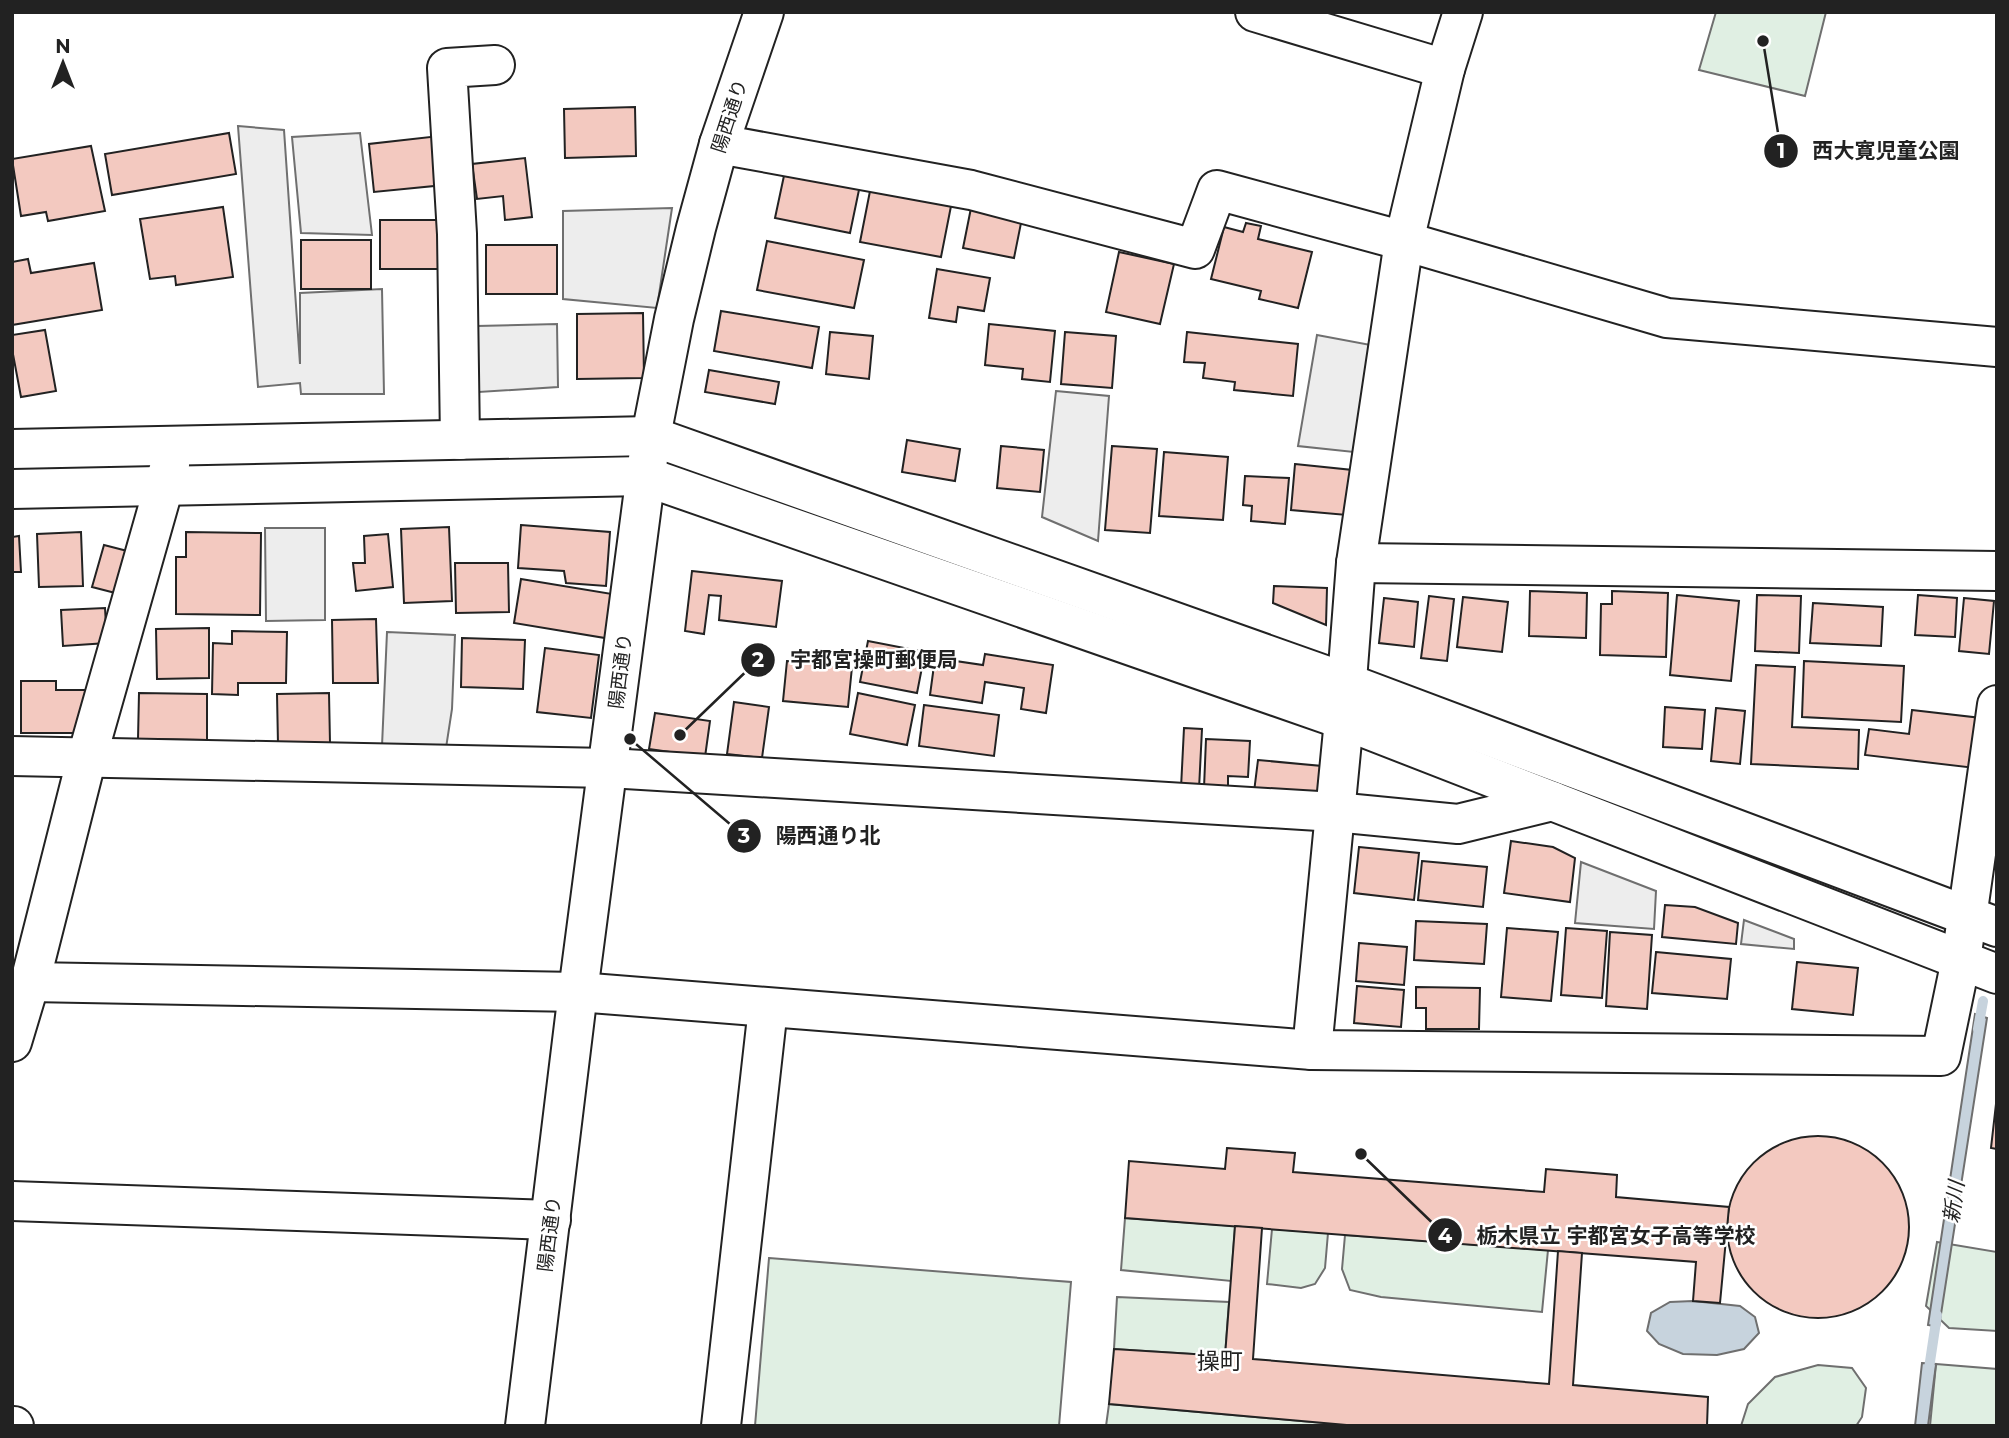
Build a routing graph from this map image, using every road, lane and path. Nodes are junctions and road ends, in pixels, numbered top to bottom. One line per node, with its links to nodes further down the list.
1 (764, 12): 6 (street, 陽西通り)
2 (1255, 12): 5 (street)
3 (1464, 12): 5 (street)
4 (495, 65): 10 (street)
5 (1445, 69): 7 (street)
6 (719, 144): 7 (street); 9 (street, 陽西通り)
7 (1405, 242): 8 (street); 16 (street)
8 (1997, 346)
9 (651, 436): 10 (street); 13 (street, 陽西通り); 18 (street)
10 (460, 440): 11 (street)
11 (176, 446): 12 (street); 14 (street)
12 (12, 449)
13 (644, 476): 14 (street); 18 (street); 22 (street, 陽西通り)
14 (164, 487): 15 (street); 21 (street)
15 (12, 489)
16 (1356, 563): 17 (street); 18 (street)
17 (1997, 572)
18 (1345, 701): 23 (street); 24 (street); 25 (street)
19 (1997, 705): 25 (street)
20 (12, 756): 21 (street)
21 (87, 757): 22 (street); 28 (street)
22 (609, 768): 24 (street); 29 (street, 陽西通り)
23 (1552, 801): 24 (street); 26 (street)
24 (1335, 812): 32 (street)
25 (1987, 919): 26 (street)
26 (1961, 960): 27 (street); 32 (street)
27 (1997, 974)
28 (30, 982): 29 (street); 31 (street)
29 (578, 992): 30 (street); 34 (street, 陽西通り)
30 (768, 1008): 32 (street); 36 (street)
31 (12, 1042)
32 (1312, 1050)
33 (12, 1201): 34 (street)
34 (551, 1220): 35 (street, 陽西通り)
35 (525, 1426)
36 (721, 1426)

